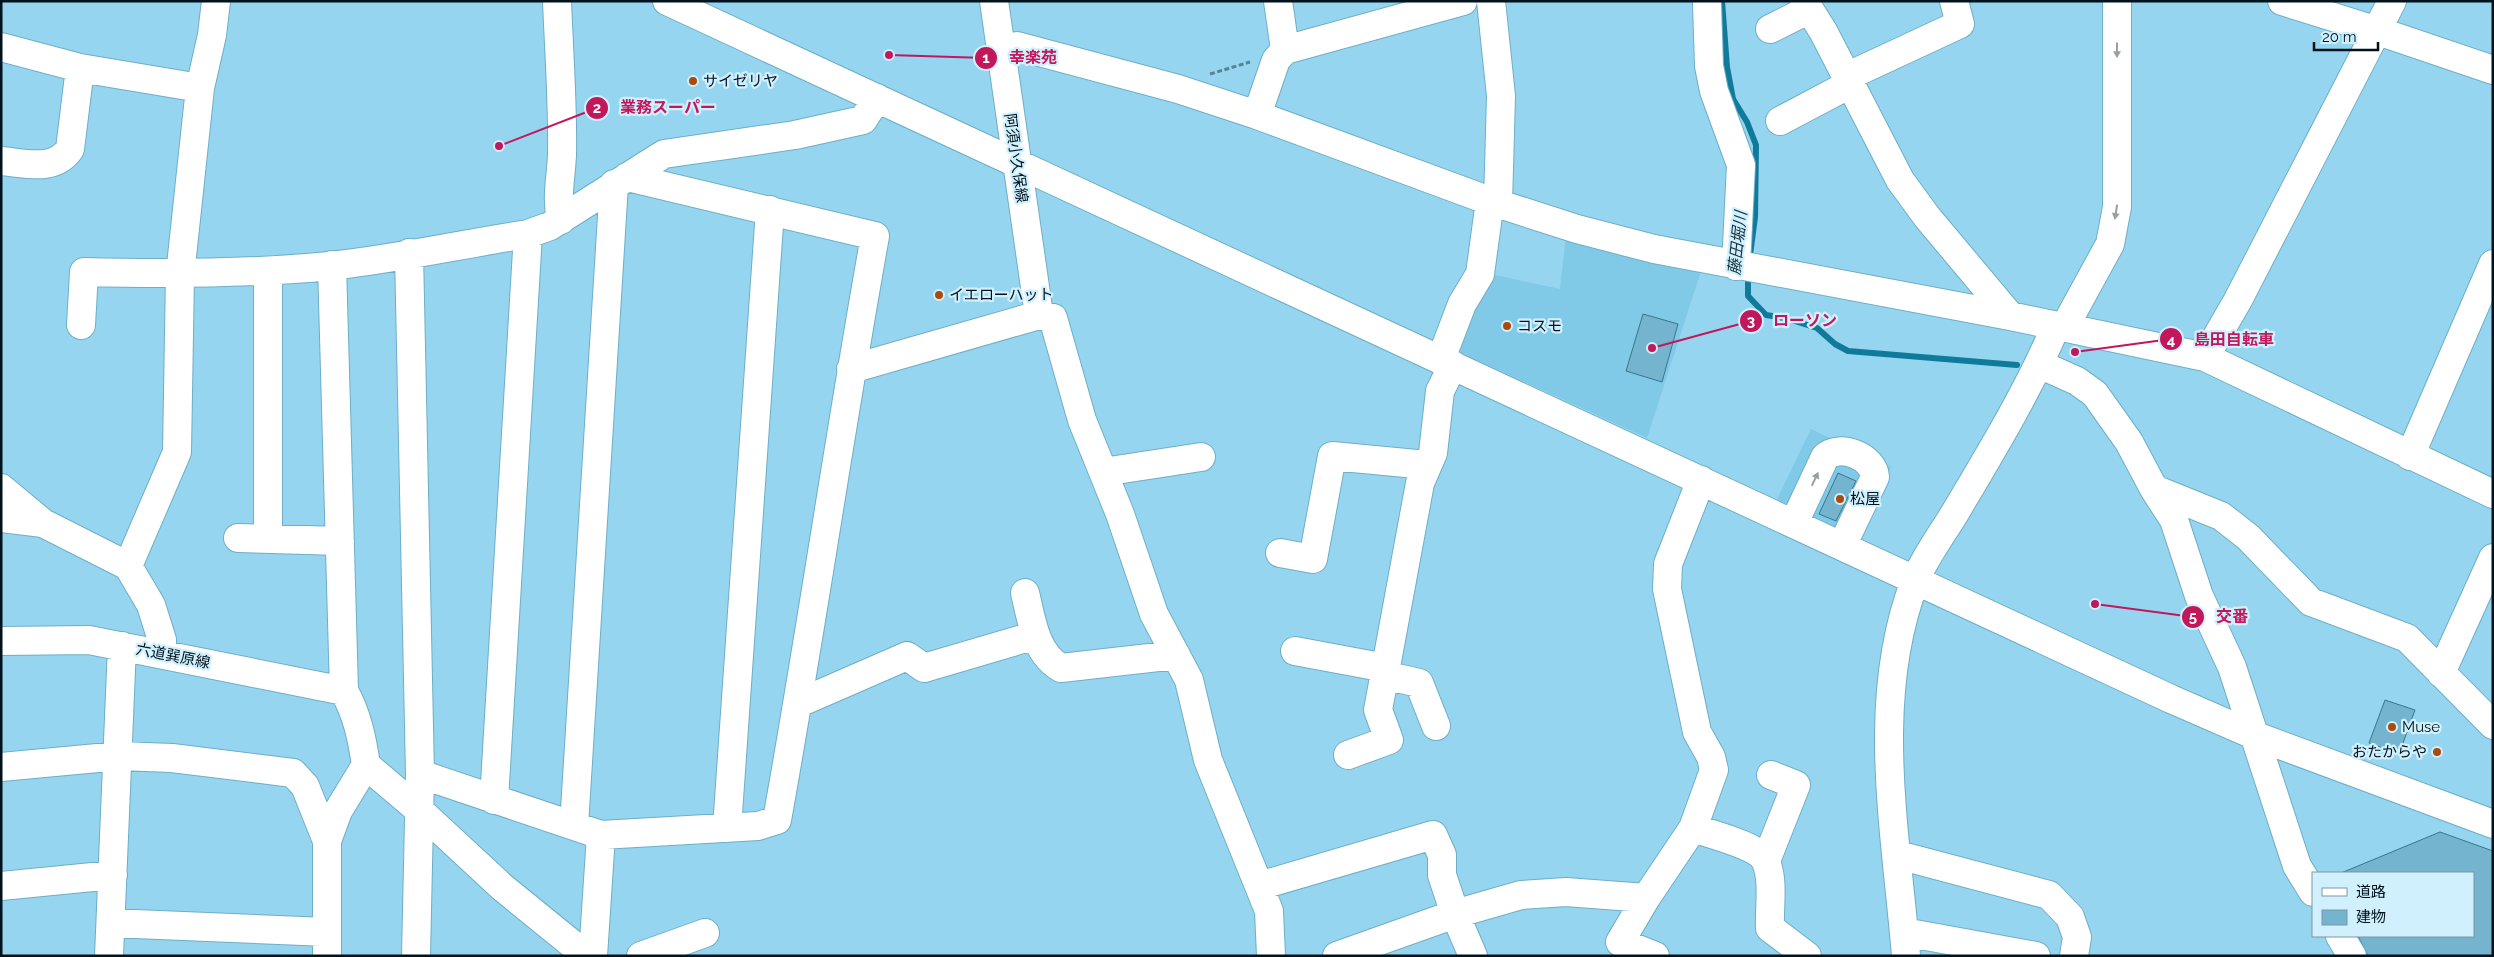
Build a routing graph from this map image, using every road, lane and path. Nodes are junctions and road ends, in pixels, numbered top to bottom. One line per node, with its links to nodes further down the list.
1 (216, 1): 22 (street)
2 (557, 1): 32 (street)
3 (667, 1): 24 (street)
4 (994, 1): 28 (street, 阿須小久保線)
5 (1278, 1): 18 (street)
6 (1463, 1): 18 (street)
7 (1491, 1): 30 (street)
8 (1954, 1): 21 (street)
9 (2117, 1): 43 (street, one-way to 43)
10 (2282, 1): 15 (street)
11 (2392, 1): 15 (street)
12 (1707, 4): 37 (street)
13 (1806, 6): 14 (street); 21 (street)
14 (1770, 28)
15 (2378, 30): 20 (street); 44 (street)
16 (1017, 46): 23 (street)
17 (1, 47): 19 (street)
18 (1285, 50): 23 (path); 25 (street)
19 (80, 68): 22 (street); 27 (street)
20 (2493, 70)
21 (1848, 80): 26 (street); 41 (street)
22 (200, 88): 39 (street)
23 (1178, 89): 25 (street)
24 (877, 98): 28 (street); 29 (street)
25 (1257, 115): 30 (street)
26 (1780, 121)
27 (1, 161)
28 (1017, 163): 40 (street, 阿須小久保線); 45 (street)
29 (620, 180): 31 (street); 32 (street); 90 (street)
30 (1494, 202): 37 (street); 45 (street)
31 (770, 210): 47 (street); 91 (street)
32 (561, 220): 33 (street)
33 (528, 234): 34 (street); 87 (street)
34 (409, 253): 36 (street); 85 (street)
35 (2493, 264): 48 (street)
36 (332, 265): 38 (street); 61 (street)
37 (1744, 267): 41 (street)
38 (268, 271): 39 (street); 60 (street)
39 (180, 275): 42 (street); 65 (street)
40 (1046, 316): 47 (street); 51 (street, 阿須小久保線)
41 (2010, 316): 43 (street)
42 (81, 325)
43 (2060, 327): 44 (street); 46 (street)
44 (2205, 357): 48 (street)
45 (1447, 362): 50 (street); 52 (street)
46 (2040, 364): 54 (street); 66 (street)
47 (851, 369): 77 (street)
48 (2410, 456): 55 (street)
49 (1201, 457): 51 (street)
50 (1427, 465): 63 (street); 74 (street)
51 (1102, 472): 73 (street, 阿須小久保線)
52 (1701, 480): 58 (street); 92 (street)
53 (1, 488): 57 (street)
54 (2154, 489): 75 (street); 80 (street)
55 (2493, 494)
56 (1, 518): 57 (street)
57 (43, 523): 65 (street)
58 (1794, 523): 62 (street); 62 (street, one-way to 62)
59 (238, 538): 60 (street)
60 (268, 539): 61 (street)
61 (340, 542): 76 (street)
62 (1842, 546): 66 (street)
63 (1280, 552)
64 (2493, 558): 75 (street)
65 (128, 566): 72 (street)
66 (1916, 580): 80 (street); 95 (street)
67 (1025, 593): 68 (street)
68 (1036, 636): 73 (street); 77 (street)
69 (1, 641): 70 (street, 六道巽原線)
70 (122, 646): 72 (street, 六道巽原線); 82 (street)
71 (1295, 651): 74 (street)
72 (162, 654): 76 (street, 六道巽原線)
73 (1176, 655): 99 (street, 阿須小久保線)
74 (1385, 671): 79 (street); 81 (street)
75 (2441, 673): 78 (street)
76 (344, 691): 83 (street)
77 (798, 703): 91 (street)
78 (2493, 725)
79 (1436, 726)
80 (2256, 736): 89 (street); 100 (street)
81 (1348, 755)
82 (119, 756): 84 (street); 94 (street); 97 (street)
83 (366, 765): 88 (street); 94 (street)
84 (1, 767)
85 (420, 774): 87 (street); 88 (street)
86 (1771, 775): 96 (street)
87 (494, 800): 90 (street)
88 (419, 810): 109 (street); 110 (street)
89 (2493, 824)
90 (574, 826): 93 (street)
91 (727, 828): 93 (street)
92 (1693, 828): 96 (street); 101 (street)
93 (601, 835): 111 (street)
94 (326, 840): 106 (street)
95 (1898, 855): 107 (street); 119 (street)
96 (1766, 861): 117 (street)
97 (113, 875): 98 (street); 103 (street)
98 (1, 886)
99 (1259, 886): 102 (street); 113 (street, 阿須小久保線)
100 (2312, 890)
101 (1646, 898): 102 (street); 116 (street)
102 (1455, 914): 114 (street); 115 (street)
103 (111, 923): 106 (street); 108 (street)
104 (705, 933): 112 (street)
105 (2341, 937): 120 (street)
106 (327, 944)
107 (1905, 944): 118 (street)
108 (109, 956)
109 (416, 956)
110 (587, 956)
111 (593, 956)
112 (640, 956)
113 (1271, 956)
114 (1338, 956)
115 (1473, 956)
116 (1655, 956)
117 (1807, 956)
118 (2036, 956)
119 (2074, 956)
120 (2352, 956)

